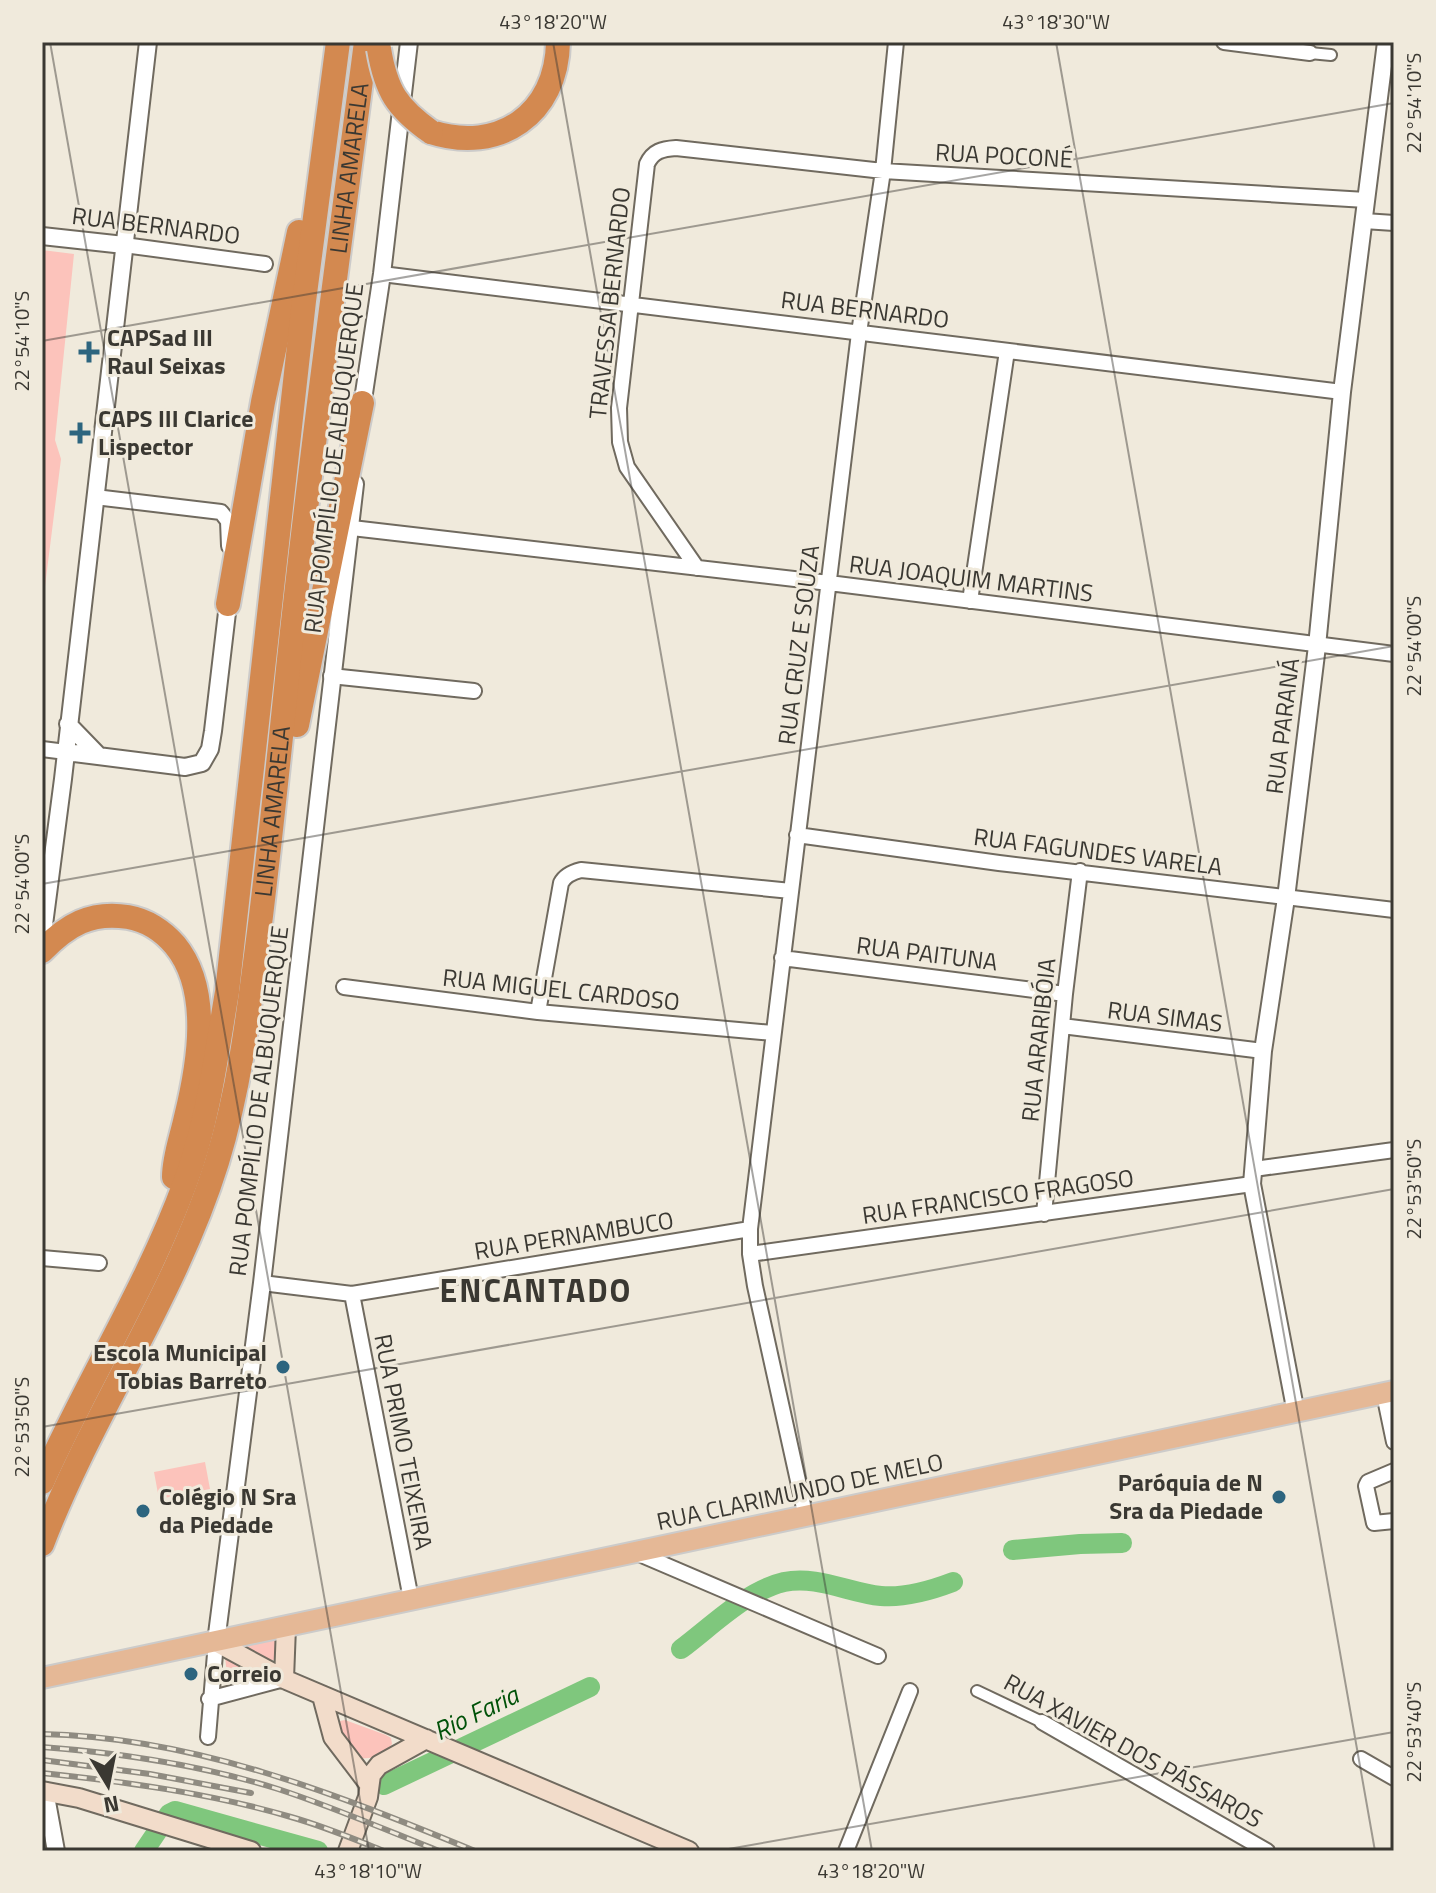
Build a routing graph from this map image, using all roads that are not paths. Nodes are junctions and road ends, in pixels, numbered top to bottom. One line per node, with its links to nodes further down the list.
1 (148, 42): 18 (street)
2 (338, 42): 11 (highway, LINHA AMARELA)
3 (409, 42): 20 (street, RUA POMPÍLIO DE ALBUQUERQUE)
4 (558, 42): 8 (highway, bridge)
5 (896, 42): 13 (street, RUA CRUZ E SOUZA)
6 (1226, 42): 9 (street)
7 (1386, 42): 14 (street, RUA PARANÁ)
8 (374, 44): 40 (highway, LINHA AMARELA)
9 (1310, 53): 10 (street)
10 (1331, 55)
11 (328, 118): 31 (highway); 58 (highway, LINHA AMARELA)
12 (647, 164): 13 (street, RUA POCONÉ); 21 (street, TRAVESSA BERNARDO)
13 (883, 171): 14 (street, RUA POCONÉ); 22 (street, RUA CRUZ E SOUZA)
14 (1366, 200): 15 (street, RUA PARANÁ)
15 (1364, 221): 16 (street); 24 (street, RUA PARANÁ)
16 (1394, 223)
17 (42, 236): 18 (street, RUA BERNARDO)
18 (124, 245): 19 (street, RUA BERNARDO); 26 (street)
19 (265, 264)
20 (382, 274): 21 (street, RUA BERNARDO); 25 (street, RUA POMPÍLIO DE ALBUQUERQUE)
21 (630, 304): 22 (street, RUA BERNARDO); 28 (street, TRAVESSA BERNARDO)
22 (859, 333): 23 (street, RUA BERNARDO); 29 (street, RUA CRUZ E SOUZA)
23 (1007, 351): 24 (street, RUA BERNARDO); 30 (street)
24 (1342, 392): 32 (street, RUA PARANÁ)
25 (362, 403): 27 (street, RUA POMPÍLIO DE ALBUQUERQUE); 40 (highway)
26 (95, 497): 31 (street); 36 (street)
27 (352, 528): 28 (street, RUA JOAQUIM MARTINS); 34 (street, RUA POMPÍLIO DE ALBUQUERQUE)
28 (697, 568): 29 (street, RUA JOAQUIM MARTINS)
29 (829, 583): 30 (street, RUA JOAQUIM MARTINS); 41 (street, RUA CRUZ E SOUZA)
30 (970, 601): 32 (street, RUA JOAQUIM MARTINS)
31 (228, 604): 39 (street)
32 (1317, 646): 33 (street, RUA JOAQUIM MARTINS); 44 (street, RUA PARANÁ)
33 (1394, 654)
34 (331, 676): 35 (street); 63 (street, RUA POMPÍLIO DE ALBUQUERQUE)
35 (474, 691)
36 (68, 724): 38 (street); 39 (street)
37 (42, 749): 38 (street)
38 (66, 752): 39 (street); 46 (street)
39 (99, 756)
40 (271, 832): 58 (highway, LINHA AMARELA)
41 (797, 835): 42 (street, RUA FAGUNDES VARELA); 43 (street, RUA CRUZ E SOUZA)
42 (1080, 871): 44 (street, RUA FAGUNDES VARELA); 50 (street, RUA ARARIBÓIA)
43 (791, 891): 48 (street, RUA CRUZ E SOUZA); 51 (street)
44 (1286, 898): 45 (street, RUA FAGUNDES VARELA); 54 (street, RUA PARANÁ)
45 (1394, 910)
46 (42, 940)
47 (42, 951): 58 (highway)
48 (782, 958): 50 (street, RUA PAITUNA); 53 (street, RUA CRUZ E SOUZA)
49 (344, 987): 51 (street, RUA MIGUEL CARDOSO)
50 (1065, 994): 52 (street, RUA ARARIBÓIA)
51 (538, 1012): 53 (street, RUA MIGUEL CARDOSO)
52 (1062, 1026): 54 (street, RUA SIMAS); 57 (street, RUA ARARIBÓIA)
53 (773, 1033): 59 (street, RUA CRUZ E SOUZA)
54 (1263, 1051): 56 (street, RUA PARANÁ)
55 (1394, 1150): 56 (street, RUA FRANCISCO FRAGOSO)
56 (1253, 1176): 57 (street, RUA FRANCISCO FRAGOSO); 66 (street, RUA PARANÁ)
57 (1044, 1214): 60 (street, RUA FRANCISCO FRAGOSO)
58 (179, 1222): 69 (highway, LINHA AMARELA); 72 (highway, LINHA AMARELA)
59 (750, 1229): 60 (street, RUA CRUZ E SOUZA); 64 (street, RUA PERNAMBUCO)
60 (750, 1254): 70 (street, RUA CRUZ E SOUZA)
61 (42, 1258): 62 (street)
62 (99, 1263)
63 (262, 1283): 64 (street, RUA PERNAMBUCO); 76 (street, RUA POMPÍLIO DE ALBUQUERQUE)
64 (352, 1294): 74 (street, RUA PRIMO TEIXEIRA)
65 (1389, 1392): 66 (main road, RUA CLARIMUNDO DE MELO); 67 (street)
66 (1296, 1413): 70 (main road, RUA CLARIMUNDO DE MELO)
67 (1394, 1442)
68 (1394, 1471): 71 (street)
69 (42, 1482)
70 (806, 1517): 73 (main road, RUA CLARIMUNDO DE MELO)
71 (1394, 1521)
72 (42, 1544)
73 (637, 1553): 74 (main road, RUA CLARIMUNDO DE MELO); 77 (street)
74 (411, 1599): 75 (main road, RUA CLARIMUNDO DE MELO)
75 (286, 1627): 76 (main road, RUA CLARIMUNDO DE MELO); 79 (main road)
76 (216, 1642): 78 (main road, RUA CLARIMUNDO DE MELO); 79 (main road); 83 (street)
77 (883, 1657)
78 (46, 1676)
79 (284, 1679): 82 (main road); 83 (street)
80 (910, 1691): 95 (street)
81 (977, 1691): 84 (street, RUA XAVIER DOS PÁSSAROS)
82 (322, 1696): 86 (main road); 89 (main road)
83 (209, 1699): 85 (street)
84 (1042, 1722): 96 (street, RUA XAVIER DOS PÁSSAROS)
85 (208, 1737)
86 (434, 1743): 89 (main road); 94 (main road)
87 (1361, 1759): 88 (street)
88 (1394, 1778)
89 (368, 1783): 93 (main road)
90 (44, 1791): 91 (street); 92 (main road)
91 (56, 1851)
92 (251, 1851)
93 (348, 1851)
94 (689, 1851)
95 (846, 1851)
96 (1267, 1851)

